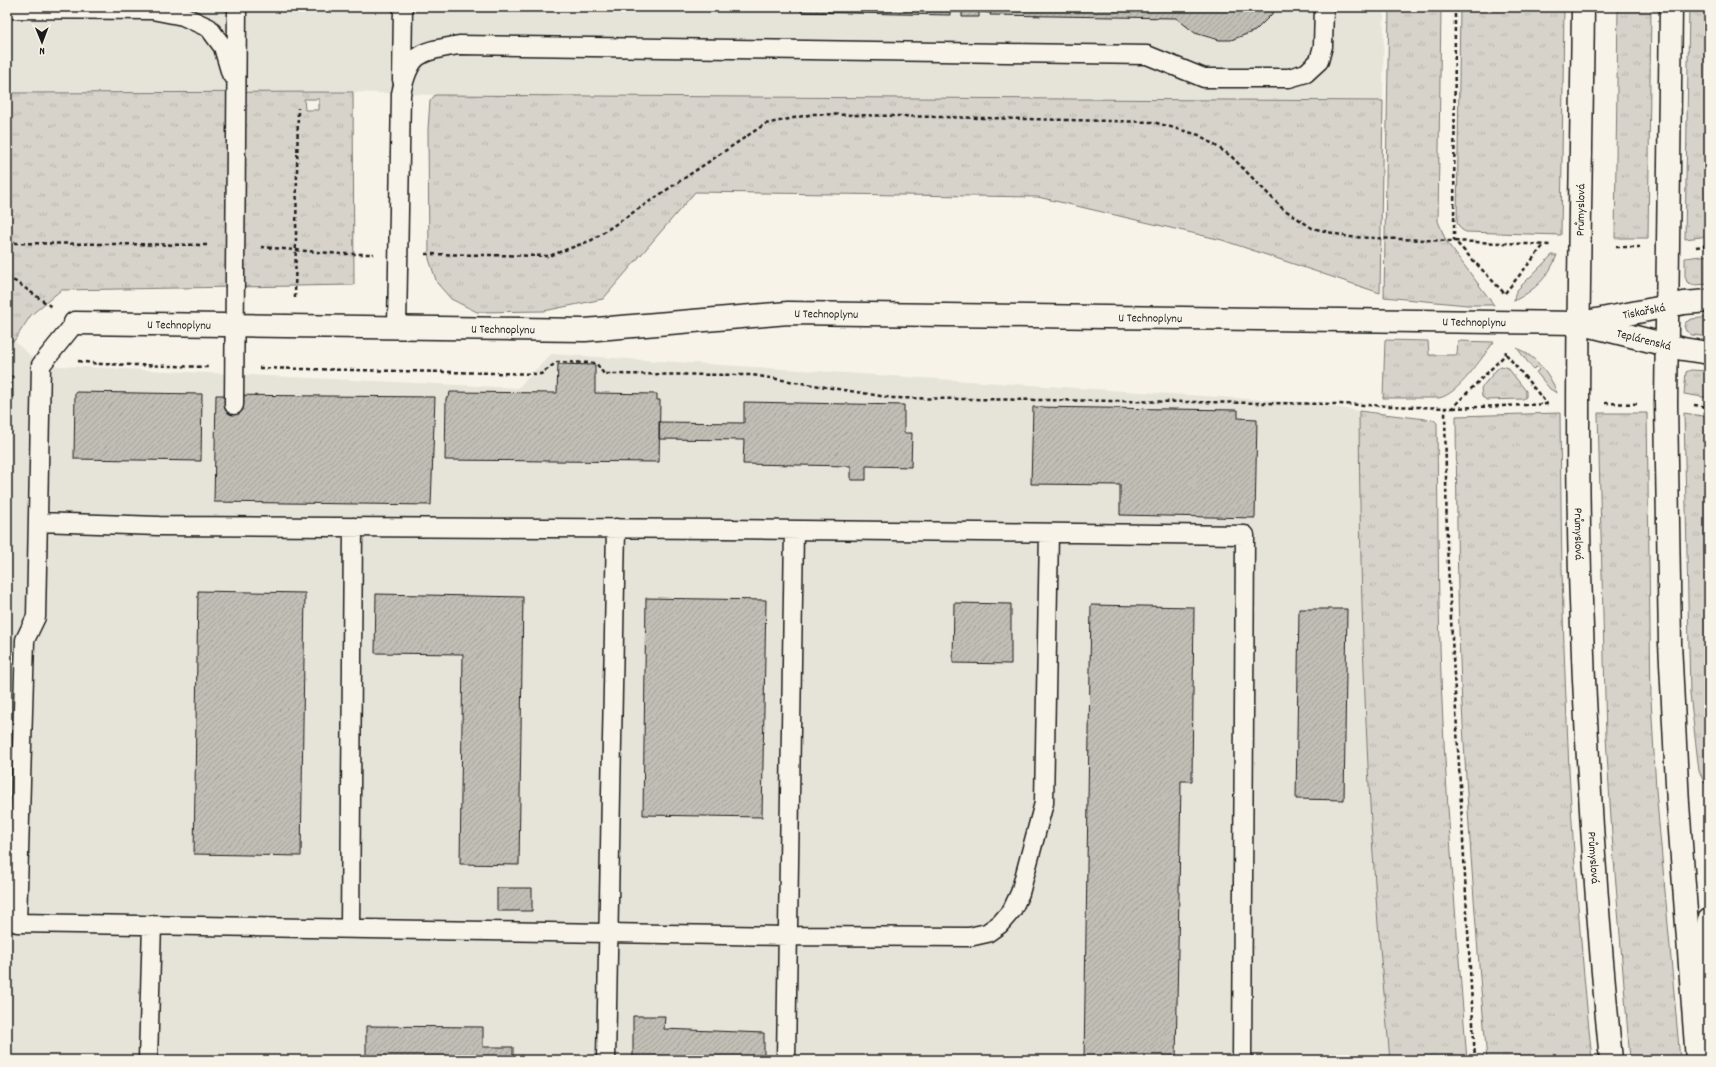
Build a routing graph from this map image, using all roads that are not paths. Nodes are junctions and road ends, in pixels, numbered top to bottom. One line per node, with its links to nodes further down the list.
1 (237, 7): 7 (lane)
2 (403, 7): 8 (lane)
3 (1324, 7): 8 (lane)
4 (1583, 7): 12 (main road, Průmyslová)
5 (1671, 7): 10 (main road)
6 (7, 9): 7 (lane)
7 (236, 88): 13 (lane)
8 (402, 94): 14 (lane)
9 (1709, 301): 10 (main road, Tiskařská)
10 (1666, 307): 12 (main road, Tiskařská); 15 (main road)
11 (74, 323): 13 (main road, U Technoplynu); 18 (lane)
12 (1579, 323): 14 (main road, U Technoplynu); 15 (main road, Teplárenská); 35 (main road, Průmyslová)
13 (235, 325): 14 (main road, U Technoplynu); 17 (lane)
14 (397, 327)
15 (1666, 346): 16 (main road, Teplárenská); 30 (main road)
16 (1709, 353)
17 (234, 406)
18 (38, 522): 19 (lane); 23 (lane)
19 (353, 527): 20 (lane); 27 (lane)
20 (616, 528): 21 (lane); 28 (lane)
21 (794, 530): 22 (lane); 29 (lane)
22 (1049, 533): 29 (lane); 34 (lane)
23 (14, 747): 25 (lane)
24 (1709, 920): 30 (main road)
25 (12, 923): 26 (lane)
26 (152, 925): 27 (lane); 31 (lane)
27 (350, 928): 28 (lane)
28 (609, 933): 29 (lane); 32 (lane)
29 (789, 936): 33 (lane)
30 (1694, 1037): 36 (main road)
31 (148, 1060)
32 (606, 1060)
33 (786, 1060)
34 (1242, 1060)
35 (1611, 1060)
36 (1697, 1060)

